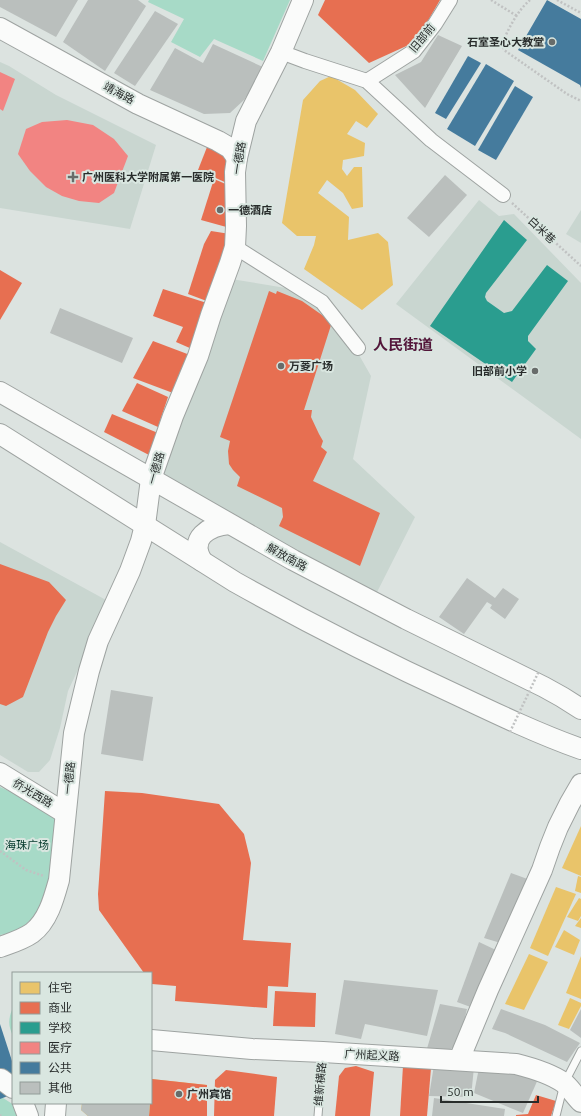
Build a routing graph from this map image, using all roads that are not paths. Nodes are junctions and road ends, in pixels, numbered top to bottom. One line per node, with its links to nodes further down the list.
1 (303, 0): 4 (main road, 一德路)
2 (450, 0): 5 (street, 旧部前)
3 (0, 28): 6 (main road, 靖海路)
4 (281, 52): 5 (street); 6 (main road, 一德路)
5 (367, 81): 7 (street)
6 (237, 158): 8 (main road, 一德路)
7 (503, 195)
8 (235, 247): 9 (street); 12 (main road, 一德路)
9 (358, 348)
10 (0, 392): 12 (main road, 解放南路)
11 (0, 434): 14 (main road)
12 (151, 479): 13 (main road, 解放南路); 14 (main road, 一德路)
13 (229, 524): 15 (main road); 16 (main road, 解放南路)
14 (145, 526): 15 (main road); 20 (main road, 一德路)
15 (202, 561): 17 (main road)
16 (581, 709)
17 (581, 749)
18 (0, 773): 20 (main road, 侨光西路)
19 (581, 784): 25 (main road)
20 (65, 813): 21 (main road, 一德路)
21 (0, 948)
22 (152, 1040): 24 (main road, 广州起义路)
23 (581, 1051): 26 (lane)
24 (323, 1052): 25 (main road, 广州起义路); 32 (lane, 维新横路)
25 (459, 1060): 26 (main road, 广州起义路)
26 (564, 1084): 27 (main road, 广州起义路); 33 (lane)
27 (581, 1102)
28 (23, 1104): 30 (main road)
29 (56, 1104): 31 (main road)
30 (28, 1116)
31 (55, 1116)
32 (318, 1116)
33 (556, 1116)

